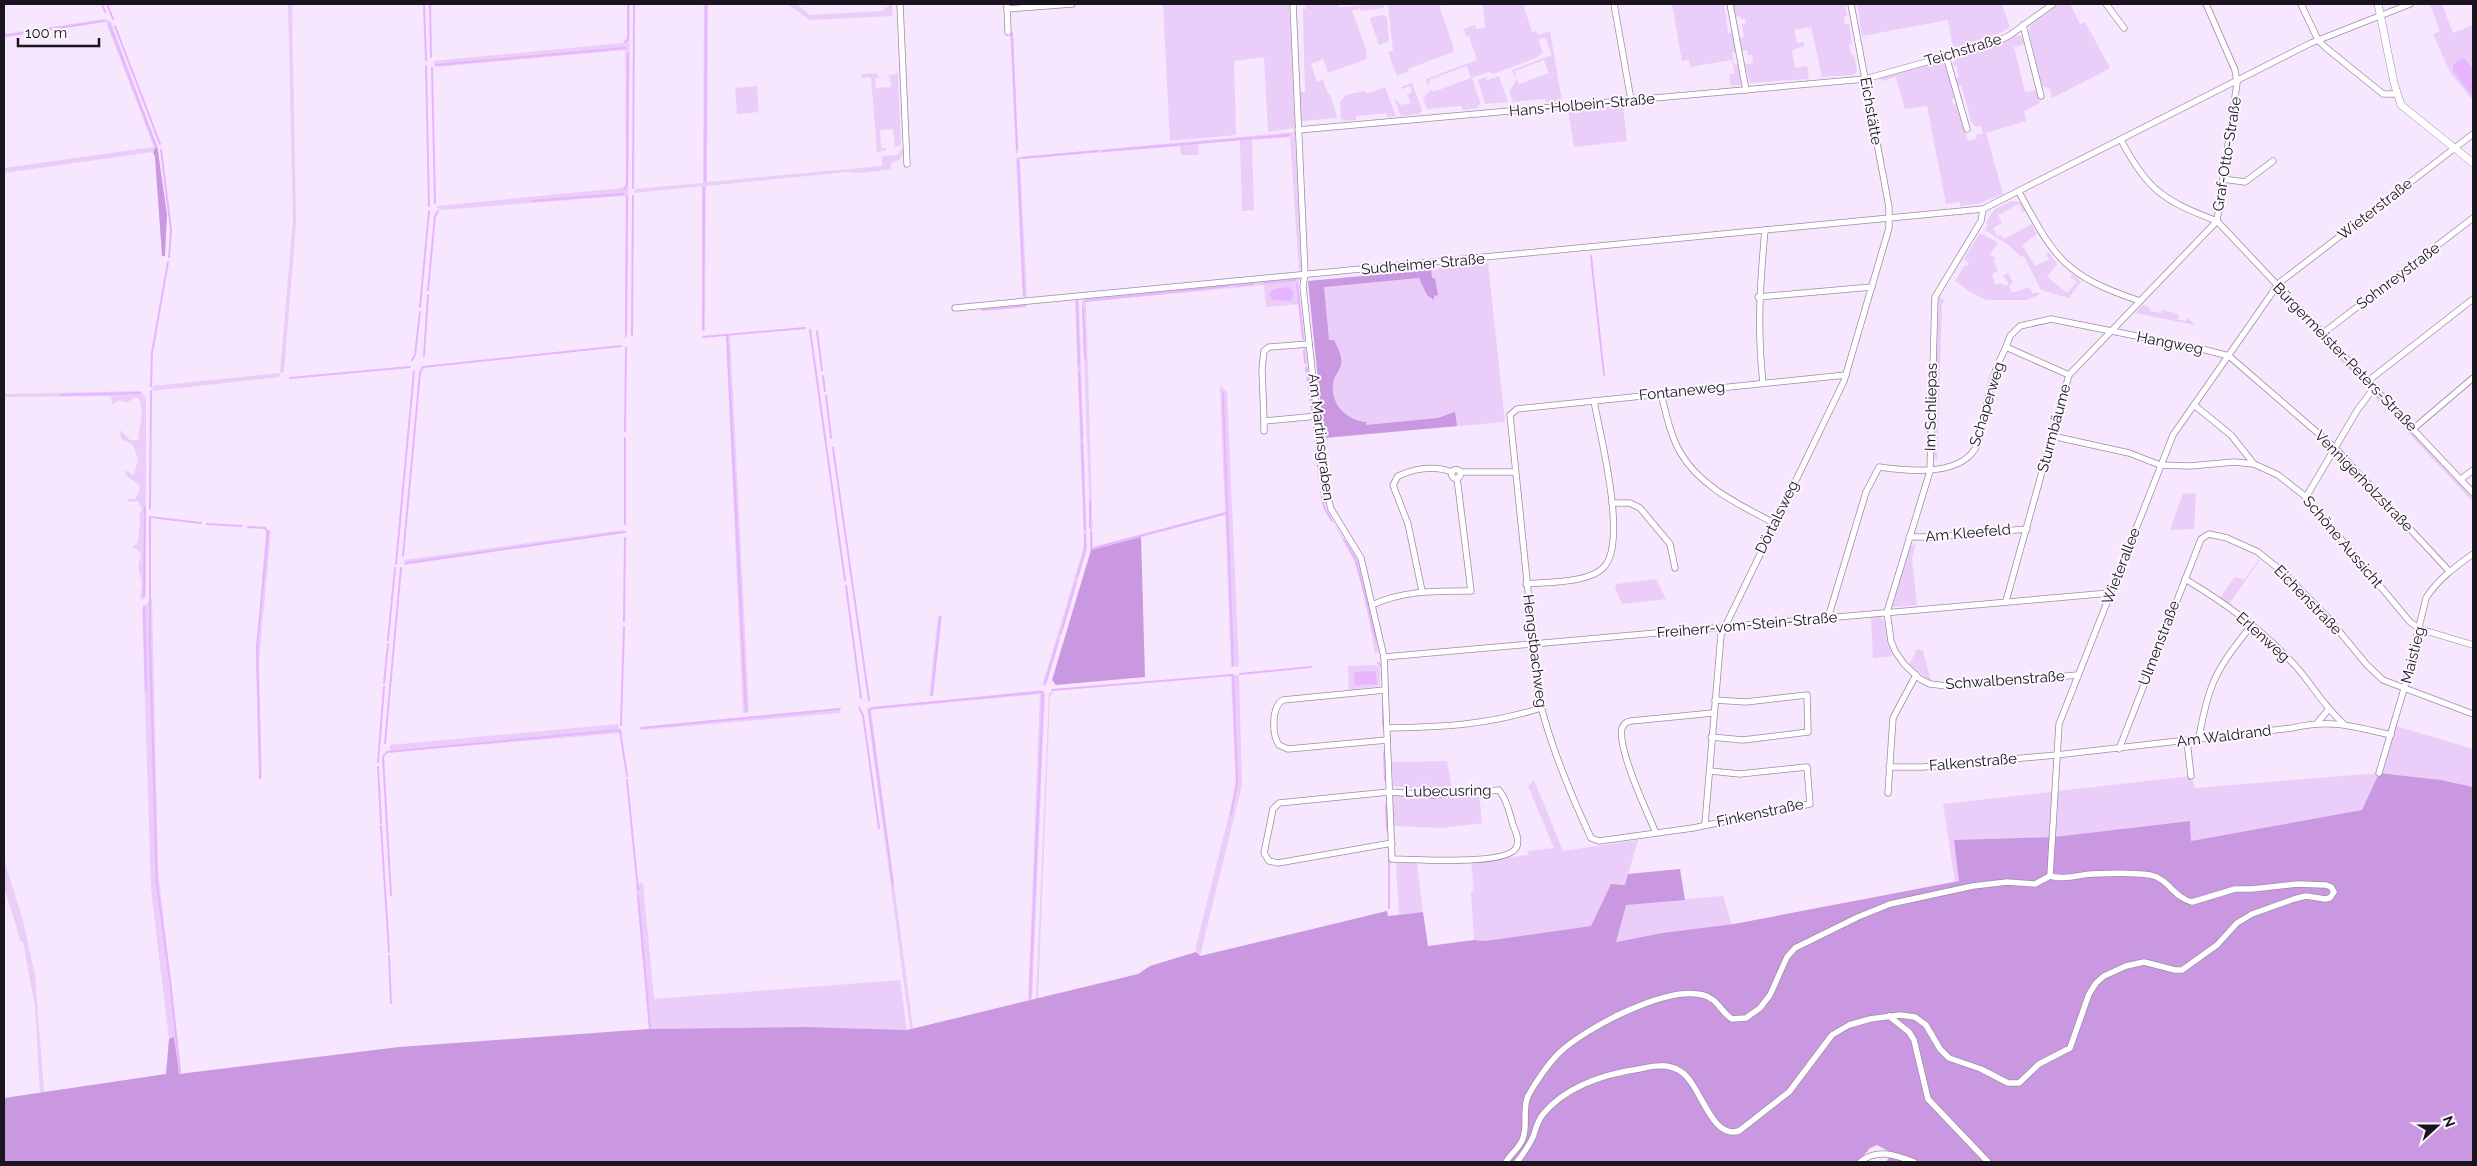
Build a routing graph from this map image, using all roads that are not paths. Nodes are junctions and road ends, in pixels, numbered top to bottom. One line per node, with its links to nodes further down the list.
1 (900, 4): 33 (street)
2 (1072, 4): 13 (street)
3 (1292, 4): 27 (street, Am Martinsgraben)
4 (1614, 4): 25 (street)
5 (1730, 4): 22 (street)
6 (1851, 4): 20 (street, Eichstätte)
7 (2053, 4): 15 (street, Teichstraße)
8 (2106, 4): 16 (street)
9 (2301, 4): 18 (street)
10 (2378, 4): 14 (street)
11 (2410, 4): 14 (street, Sudheimer Straße)
12 (2209, 5): 21 (street, Graf-Otto-Straße)
13 (1007, 7): 17 (street)
14 (2380, 16): 18 (street, Sudheimer Straße); 23 (street)
15 (2024, 25): 19 (street, Teichstraße); 24 (street)
16 (2124, 28)
17 (1008, 32)
18 (2318, 40): 21 (street, Sudheimer Straße); 23 (street)
19 (1946, 56): 20 (street, Teichstraße); 26 (street)
20 (1865, 79): 22 (street, Hans-Holbein-Straße); 37 (street, Eichstätte)
21 (2237, 80): 29 (street, Sudheimer Straße); 34 (street, Graf-Otto-Straße)
22 (1746, 90): 25 (street, Hans-Holbein-Straße)
23 (2397, 94): 30 (street)
24 (2041, 96)
25 (1632, 100): 27 (street, Hans-Holbein-Straße)
26 (1967, 128)
27 (1298, 130): 41 (street, Am Martinsgraben)
28 (2473, 134): 30 (street, Wieterstraße)
29 (2121, 140): 35 (street, Sudheimer Straße); 39 (street)
30 (2455, 148): 32 (street); 42 (street, Wieterstraße)
31 (2273, 161): 34 (street)
32 (2473, 163)
33 (907, 164)
34 (2224, 179): 39 (street, Graf-Otto-Straße)
35 (2019, 192): 36 (street, Sudheimer Straße); 46 (street)
36 (1983, 209): 37 (street, Sudheimer Straße); 72 (street, Im Schliepas)
37 (1890, 218): 40 (street, Sudheimer Straße); 43 (street, Dörtalsweg)
38 (2473, 218): 49 (street, Sohnreystraße)
39 (2217, 221): 42 (street, Bürgermeister-Peters-Straße); 46 (street, Sturmbäume)
40 (1764, 230): 41 (street, Sudheimer Straße); 44 (street)
41 (1305, 274): 47 (street, Sudheimer Straße); 50 (street, Am Martinsgraben)
42 (2278, 286): 49 (street, Bürgermeister-Peters-Straße); 52 (street, Wieterallee)
43 (1872, 287): 44 (street); 53 (street, Dörtalsweg)
44 (1758, 297): 57 (street)
45 (2473, 300): 56 (street)
46 (2140, 302): 48 (street, Sturmbäume)
47 (955, 308)
48 (2112, 330): 51 (street, Hangweg); 52 (street, Hangweg); 54 (street, Sturmbäume)
49 (2322, 334): 56 (street, Bürgermeister-Peters-Straße)
50 (1310, 344): 63 (street, Am Martinsgraben); 64 (street)
51 (2006, 347): 54 (street, Schaperweg); 72 (street, Schaperweg)
52 (2229, 356): 61 (street, Wieterallee); 68 (street, Vennigerholzstraße)
53 (1846, 375): 57 (street, Fontaneweg); 81 (street, Dörtalsweg)
54 (2069, 375): 67 (street, Sturmbäume)
55 (2473, 378): 65 (street)
56 (2368, 381): 58 (street, Bürgermeister-Peters-Straße)
57 (1764, 383): 59 (street, Fontaneweg)
58 (2374, 388): 65 (street, Bürgermeister-Peters-Straße); 68 (street)
59 (1661, 394): 60 (street, Fontaneweg); 81 (street)
60 (1594, 401): 62 (street, Fontaneweg); 80 (street)
61 (2194, 405): 69 (street, Wieterallee); 70 (street)
62 (1517, 409): 75 (street, Hengstbachweg)
63 (1318, 416): 64 (street); 93 (street, Am Martinsgraben)
64 (1264, 421): 66 (street)
65 (2413, 429): 77 (street, Bürgermeister-Peters-Straße)
66 (1264, 431)
67 (2052, 436): 69 (street, Schöne Aussicht); 82 (street, Sturmbäume)
68 (2335, 448): 79 (street); 87 (street, Vennigerholzstraße)
69 (2160, 464): 70 (street, Schöne Aussicht); 91 (street, Wieterallee)
70 (2254, 464): 79 (street, Schöne Aussicht)
71 (2473, 470): 77 (street)
72 (1930, 471): 83 (street, Im Schliepas); 95 (street)
73 (1452, 472): 74 (street); 76 (street); 90 (street)
74 (1461, 472): 75 (street); 76 (street)
75 (1515, 472): 89 (street, Hengstbachweg)
76 (1457, 478): 90 (street)
77 (2461, 479): 78 (street, Bürgermeister-Peters-Straße)
78 (2473, 493)
79 (2306, 497): 98 (street, Schöne Aussicht)
80 (1612, 503): 86 (street); 89 (street)
81 (1774, 523): 97 (street, Dörtalsweg)
82 (2026, 528): 83 (street, Am Kleefeld); 92 (street, Sturmbäume)
83 (1909, 537): 94 (street, Im Schliepas)
84 (2201, 539): 88 (street, Ulmenstraße); 104 (street, Eichenstraße)
85 (2473, 554): 87 (street, Maistieg)
86 (1675, 568)
87 (2449, 571): 98 (street, Maistieg)
88 (2186, 578): 96 (street, Erlenweg); 119 (street, Ulmenstraße)
89 (1526, 584): 99 (street, Hengstbachweg)
90 (1422, 591): 93 (street)
91 (2110, 593): 92 (street, Freiherr-vom-Stein-Straße); 103 (street, Wieterallee)
92 (2006, 601): 94 (street, Freiherr-vom-Stein-Straße)
93 (1372, 605): 101 (street, Am Martinsgraben)
94 (1887, 612): 95 (street, Freiherr-vom-Stein-Straße); 102 (street, Schwalbenstraße)
95 (1828, 618): 97 (street, Freiherr-vom-Stein-Straße)
96 (2252, 625): 108 (street, Erlenweg); 116 (street)
97 (1723, 627): 99 (street, Freiherr-vom-Stein-Straße); 106 (street, Dörtalsweg)
98 (2420, 629): 100 (street); 104 (street, Maistieg)
99 (1533, 644): 101 (street, Freiherr-vom-Stein-Straße); 107 (street, Hengstbachweg)
100 (2473, 645)
101 (1384, 657): 105 (street, Am Martinsgraben)
102 (1916, 675): 103 (street, Schwalbenstraße); 121 (street)
103 (2078, 675): 120 (street, Wieterallee)
104 (2404, 689): 110 (street, Eichenstraße); 114 (street, Maistieg)
105 (1385, 690): 113 (street, Am Martinsgraben); 117 (street)
106 (1715, 700): 109 (street, Dörtalsweg); 115 (street)
107 (1541, 708): 113 (street); 128 (street, Hengstbachweg)
108 (2328, 710): 111 (street); 112 (street, Erlenweg)
109 (1713, 713): 115 (street, Dörtalsweg); 128 (street)
110 (2473, 714)
111 (2318, 722): 112 (street, Am Waldrand); 116 (street, Am Waldrand)
112 (2343, 723): 114 (street, Am Waldrand)
113 (1387, 728): 117 (street, Am Martinsgraben)
114 (2391, 735): 123 (street, Maistieg)
115 (1711, 737): 122 (street, Dörtalsweg)
116 (2199, 738): 118 (street, Am Waldrand)
117 (1387, 740): 125 (street, Am Martinsgraben)
118 (2187, 741): 119 (street, Am Waldrand); 124 (street)
119 (2119, 749): 120 (street, Am Waldrand)
120 (2056, 755): 121 (street, Falkenstraße); 131 (street, Wieterallee)
121 (1889, 767): 126 (street)
122 (1710, 771): 127 (street, Dörtalsweg); 127 (street, Finkenstraße)
123 (2379, 773)
124 (2191, 776)
125 (1389, 792): 129 (street, Am Martinsgraben); 129 (street); 130 (street, Lubecusring)
126 (1888, 793)
127 (1705, 824): 128 (street)
128 (1656, 833)
129 (1392, 842): 130 (street, Am Martinsgraben)
130 (1392, 859)
131 (2050, 876): 132 (street); 133 (street)
132 (1889, 1016): 134 (street); 137 (street)
133 (1506, 1162)
134 (1517, 1162)
135 (1860, 1162): 136 (street)
136 (1914, 1162)
137 (1988, 1162)

